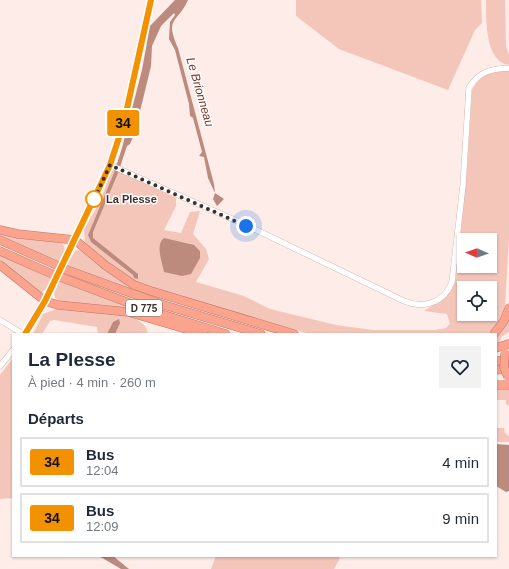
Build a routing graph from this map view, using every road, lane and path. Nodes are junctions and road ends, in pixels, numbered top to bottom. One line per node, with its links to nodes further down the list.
1 (151, 0): 3 (street)
2 (509, 68): 3 (street)
3 (115, 167): 6 (street)
4 (0, 230): 6 (highway)
5 (0, 240): 12 (highway, D 775, bridge)
6 (75, 240): 9 (street); 19 (highway)
7 (0, 251): 16 (highway, D 775, bridge)
8 (0, 265): 9 (highway)
9 (45, 301): 14 (street); 15 (highway)
10 (509, 308): 20 (highway)
11 (0, 320): 13 (street)
12 (212, 320): 17 (highway, D 775); 18 (highway)
13 (22, 333)
14 (25, 333)
15 (199, 333)
16 (223, 333)
17 (258, 333)
18 (281, 333)
19 (291, 333)
20 (495, 333)
21 (509, 343): 22 (highway); 24 (highway)
22 (497, 348)
23 (12, 351): 26 (street)
24 (507, 357): 25 (highway); 28 (highway, bridge)
25 (497, 361)
26 (0, 366)
27 (497, 371): 28 (highway)
28 (509, 378): 29 (highway)
29 (497, 385)

